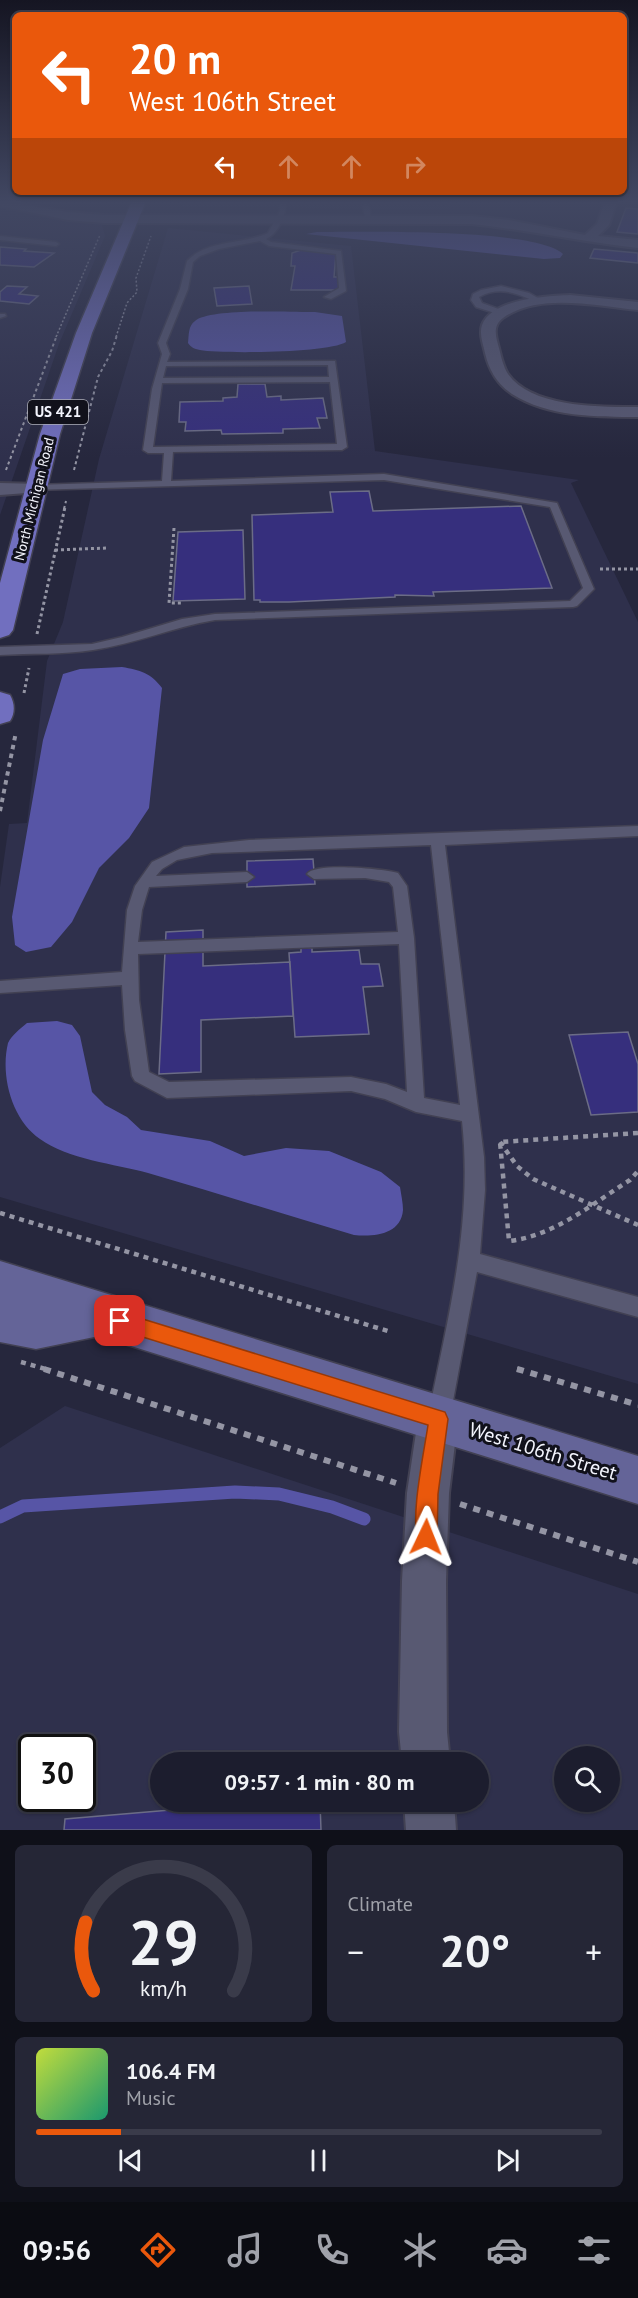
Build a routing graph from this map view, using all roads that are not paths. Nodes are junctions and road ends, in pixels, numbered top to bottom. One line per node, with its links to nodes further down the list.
1 (103, 286): 19 (main road, North Michigan Road / US 421)
2 (185, 286): 8 (lane)
3 (343, 286): 4 (lane)
4 (328, 297)
5 (545, 301): 6 (street); 7 (street); 7 (lane)
6 (638, 306)
7 (501, 313): 15 (street)
8 (162, 364): 10 (lane); 12 (lane)
9 (291, 379): 10 (lane); 11 (lane); 14 (lane)
10 (334, 379): 16 (lane)
11 (208, 380): 12 (lane); 13 (lane)
12 (158, 381): 16 (lane)
13 (238, 388)
14 (266, 388)
15 (638, 412)
16 (169, 450): 18 (lane)
17 (3, 481): 19 (street)
18 (166, 484): 19 (lane); 21 (lane)
19 (34, 488): 20 (main road, North Michigan Road / US 421)
20 (0, 630)
21 (0, 651)
22 (12, 699): 23 (main road)
23 (8, 722)
24 (638, 831): 25 (lane)
25 (438, 841): 28 (lane); 34 (lane)
26 (314, 874): 29 (lane)
27 (247, 877): 28 (lane)
28 (144, 882): 30 (lane)
29 (406, 938): 30 (lane); 33 (lane)
30 (130, 948): 31 (lane)
31 (129, 978): 32 (lane); 33 (lane)
32 (0, 987)
33 (416, 1104): 34 (lane)
34 (470, 1115): 35 (lane)
35 (470, 1261): 37 (lane); 40 (lane)
36 (0, 1284): 38 (street, West 106th Street)
37 (638, 1307)
38 (98, 1314): 39 (street); 40 (street, West 106th Street)
39 (6, 1340)
40 (438, 1419): 41 (street, West 106th Street); 42 (street)
41 (638, 1480)
42 (425, 1752)
43 (430, 1812): 44 (street)
44 (431, 1830)

